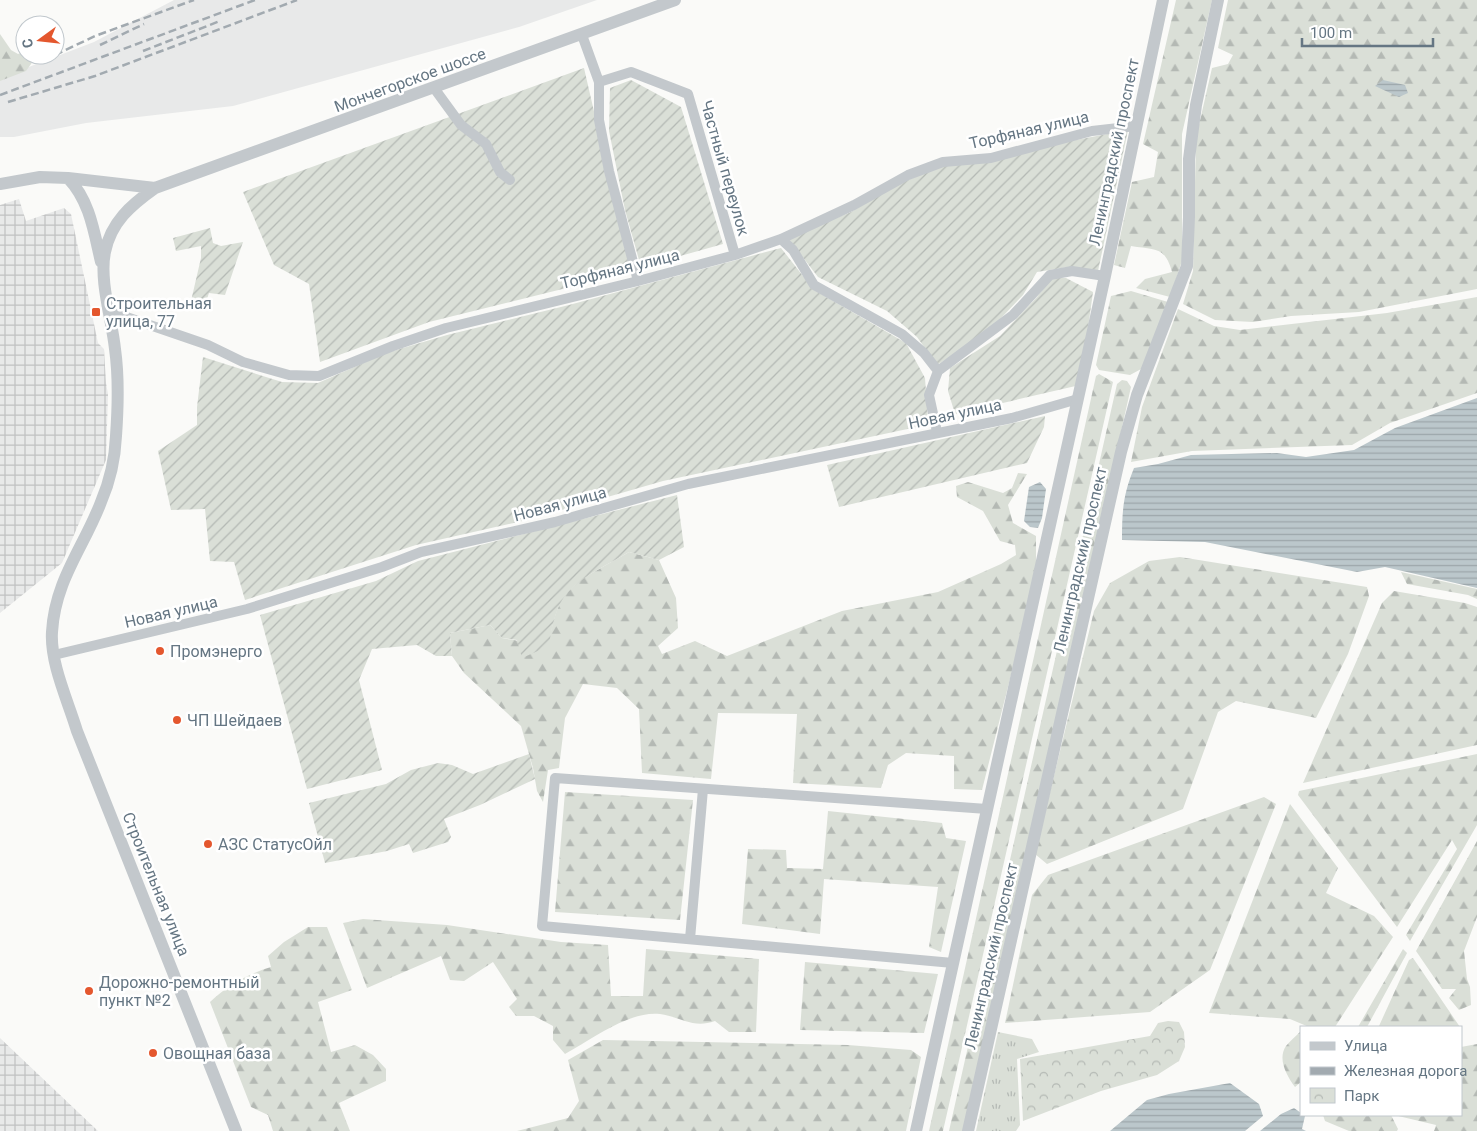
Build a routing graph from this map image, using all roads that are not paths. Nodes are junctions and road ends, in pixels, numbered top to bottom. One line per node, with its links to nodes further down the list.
1 (675, 0): 4 (street, Мончегорское шоссе)
2 (1163, 0): 7 (street, Ленинградский проспект)
3 (1218, 0): 28 (street, Ленинградский проспект)
4 (582, 35): 5 (street); 6 (street, Мончегорское шоссе)
5 (599, 82): 13 (street, Частный переулок); 16 (street)
6 (434, 88): 9 (street); 11 (street, Мончегорское шоссе)
7 (1136, 126): 12 (street, Торфяная улица); 15 (street, Ленинградский проспект)
8 (68, 178): 10 (street); 11 (street); 14 (street, Строительная улица)
9 (510, 180)
10 (0, 184)
11 (155, 188): 14 (street)
12 (782, 239): 13 (street, Торфяная улица); 18 (street)
13 (735, 255): 16 (street, Торфяная улица)
14 (102, 269): 17 (street, Строительная улица)
15 (1105, 276): 18 (street); 19 (street, Ленинградский проспект)
16 (638, 281): 17 (street, Торфяная улица)
17 (109, 311): 21 (street, Строительная улица)
18 (938, 370): 20 (street)
19 (1078, 399): 20 (street, Новая улица); 23 (street, Ленинградский проспект)
20 (937, 432): 21 (street, Новая улица)
21 (54, 655): 26 (street, Строительная улица)
22 (703, 789): 23 (street); 24 (street); 24 (street)
23 (987, 809): 25 (street, Ленинградский проспект)
24 (690, 939): 25 (street)
25 (953, 963): 27 (street, Ленинградский проспект)
26 (236, 1131)
27 (916, 1131)
28 (968, 1131)

